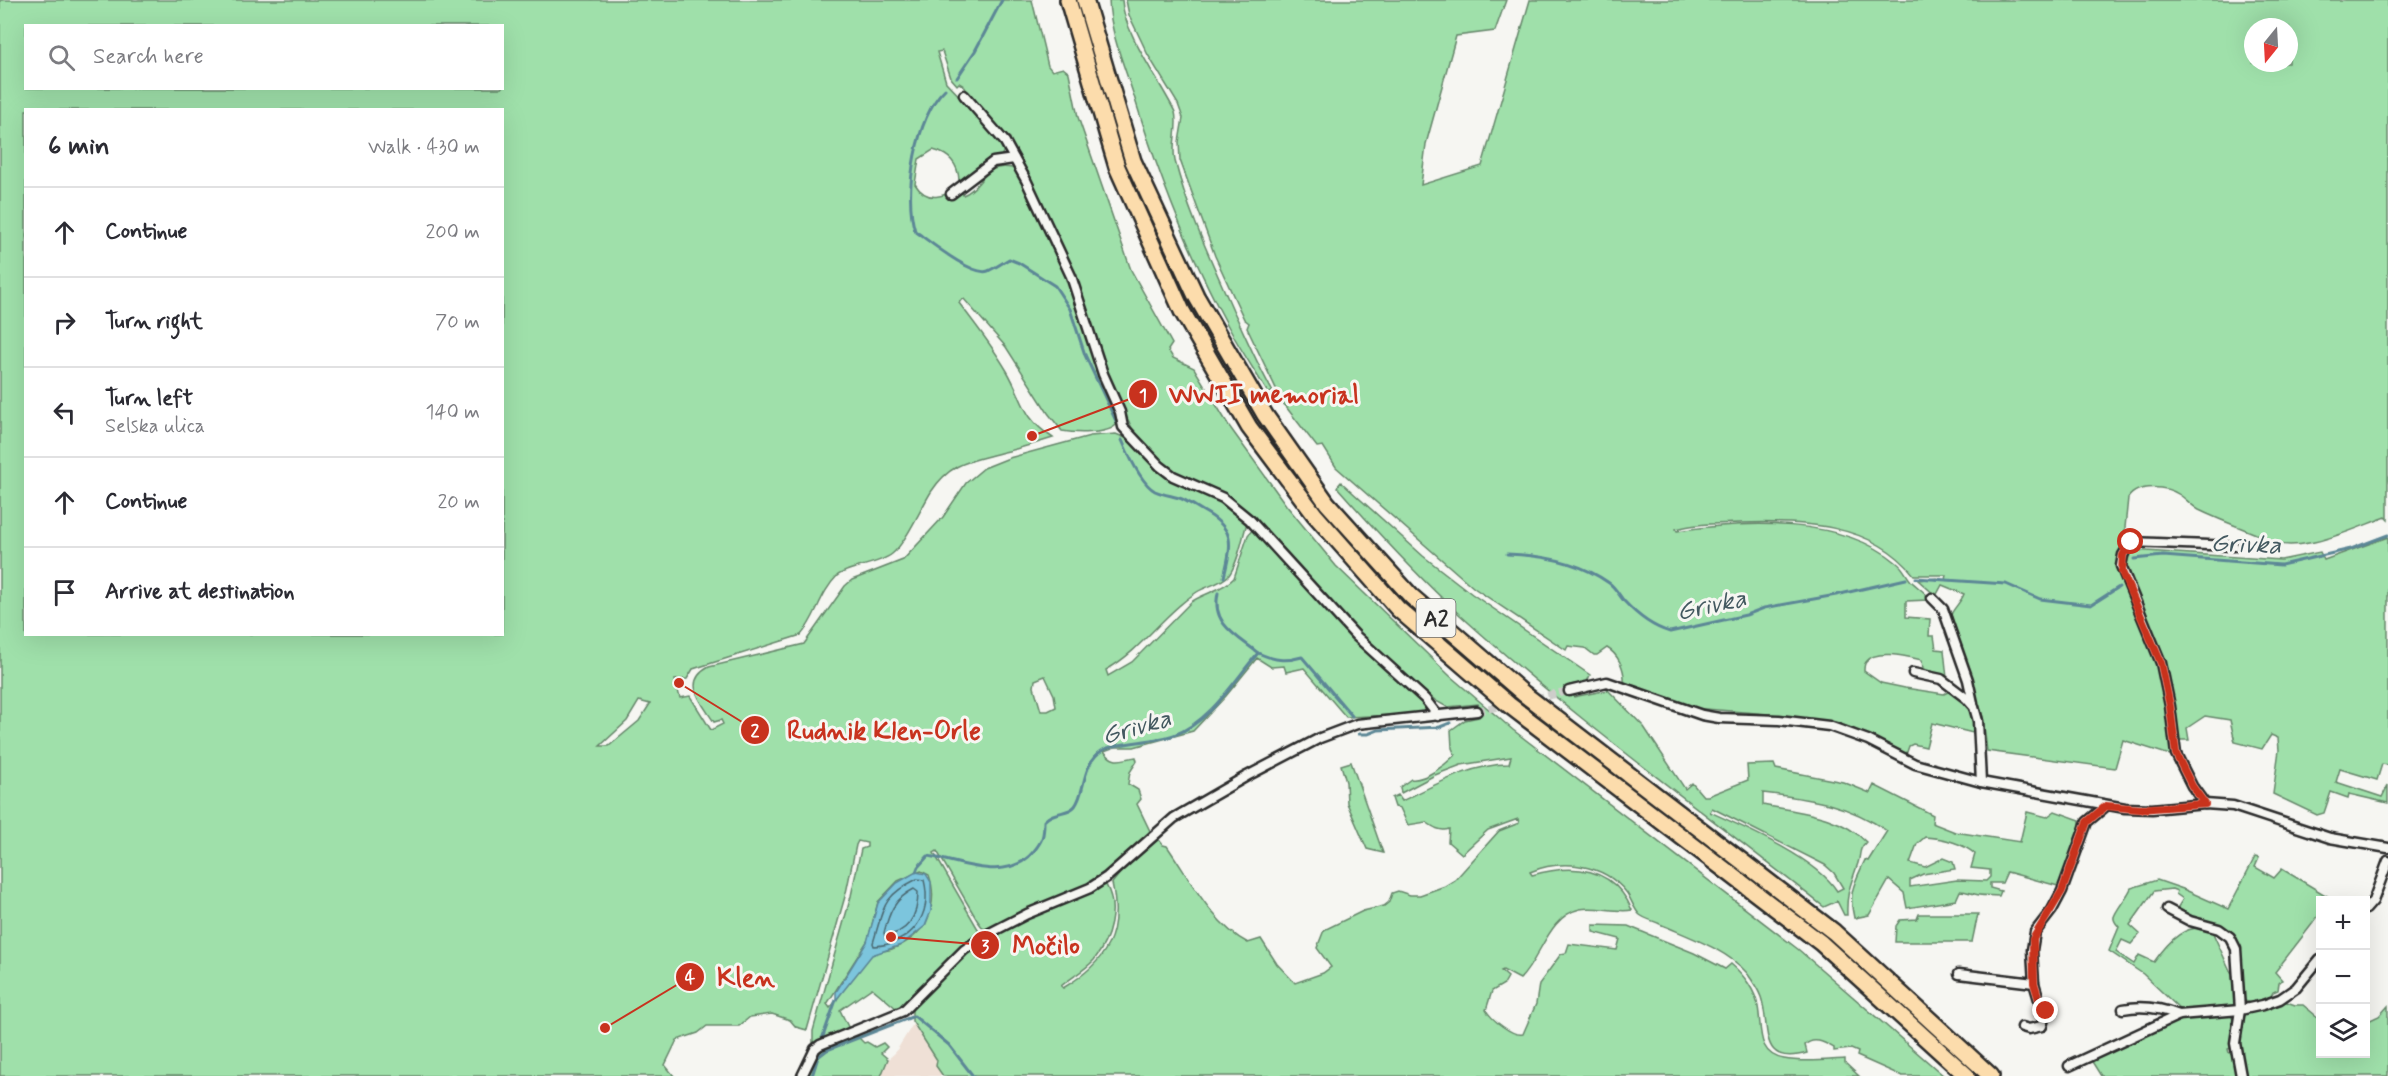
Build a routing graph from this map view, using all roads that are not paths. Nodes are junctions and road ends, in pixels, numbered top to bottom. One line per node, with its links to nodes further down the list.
1 (1068, 0): 29 (highway, A2)
2 (1085, 0): 30 (highway, A2)
3 (964, 95): 4 (street)
4 (1014, 159): 5 (street); 12 (street)
5 (951, 194)
6 (2234, 546): 14 (street)
7 (1932, 598): 10 (street)
8 (1913, 673): 10 (street)
9 (1569, 692): 13 (street)
10 (1974, 707): 13 (street)
11 (1477, 711): 12 (street)
12 (1438, 716): 28 (street)
13 (1981, 782): 15 (street)
14 (2205, 804): 15 (street); 16 (street)
15 (2106, 806): 22 (street)
16 (2388, 848)
17 (2388, 861): 18 (street)
18 (2370, 904)
19 (2167, 909): 24 (street)
20 (2316, 964): 24 (street)
21 (1959, 974): 22 (street)
22 (2034, 983): 26 (street)
23 (2123, 1010): 25 (street)
24 (2240, 1010): 25 (street); 31 (street)
25 (2179, 1015): 27 (street)
26 (2022, 1027)
27 (2069, 1066)
28 (802, 1076)
29 (1967, 1076)
30 (1991, 1076)
31 (2241, 1076)

